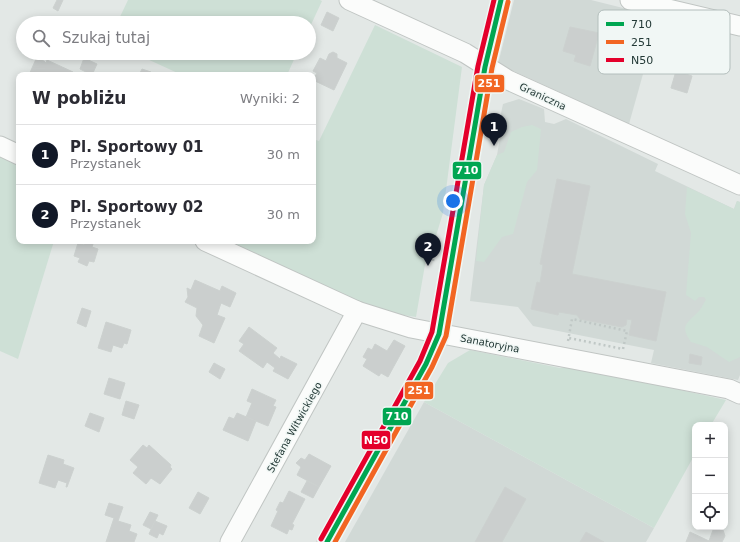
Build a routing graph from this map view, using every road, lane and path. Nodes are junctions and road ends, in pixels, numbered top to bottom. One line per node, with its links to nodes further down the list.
1 (349, 0): 7 (street, Graniczna)
2 (502, 0): 7 (street)
3 (630, 0): 4 (street)
4 (672, 10)
5 (730, 24): 6 (street)
6 (740, 26)
7 (485, 67): 10 (street, Graniczna); 13 (street)
8 (0, 146): 9 (street)
9 (16, 154)
10 (740, 185)
11 (212, 244): 12 (street, Sanatoryjna)
12 (357, 311): 13 (street, Sanatoryjna); 16 (street, Stefana Witwickiego)
13 (439, 334): 15 (street, Sanatoryjna); 17 (street)
14 (568, 338): 14 (path)
15 (740, 394)
16 (230, 542)
17 (327, 542)

